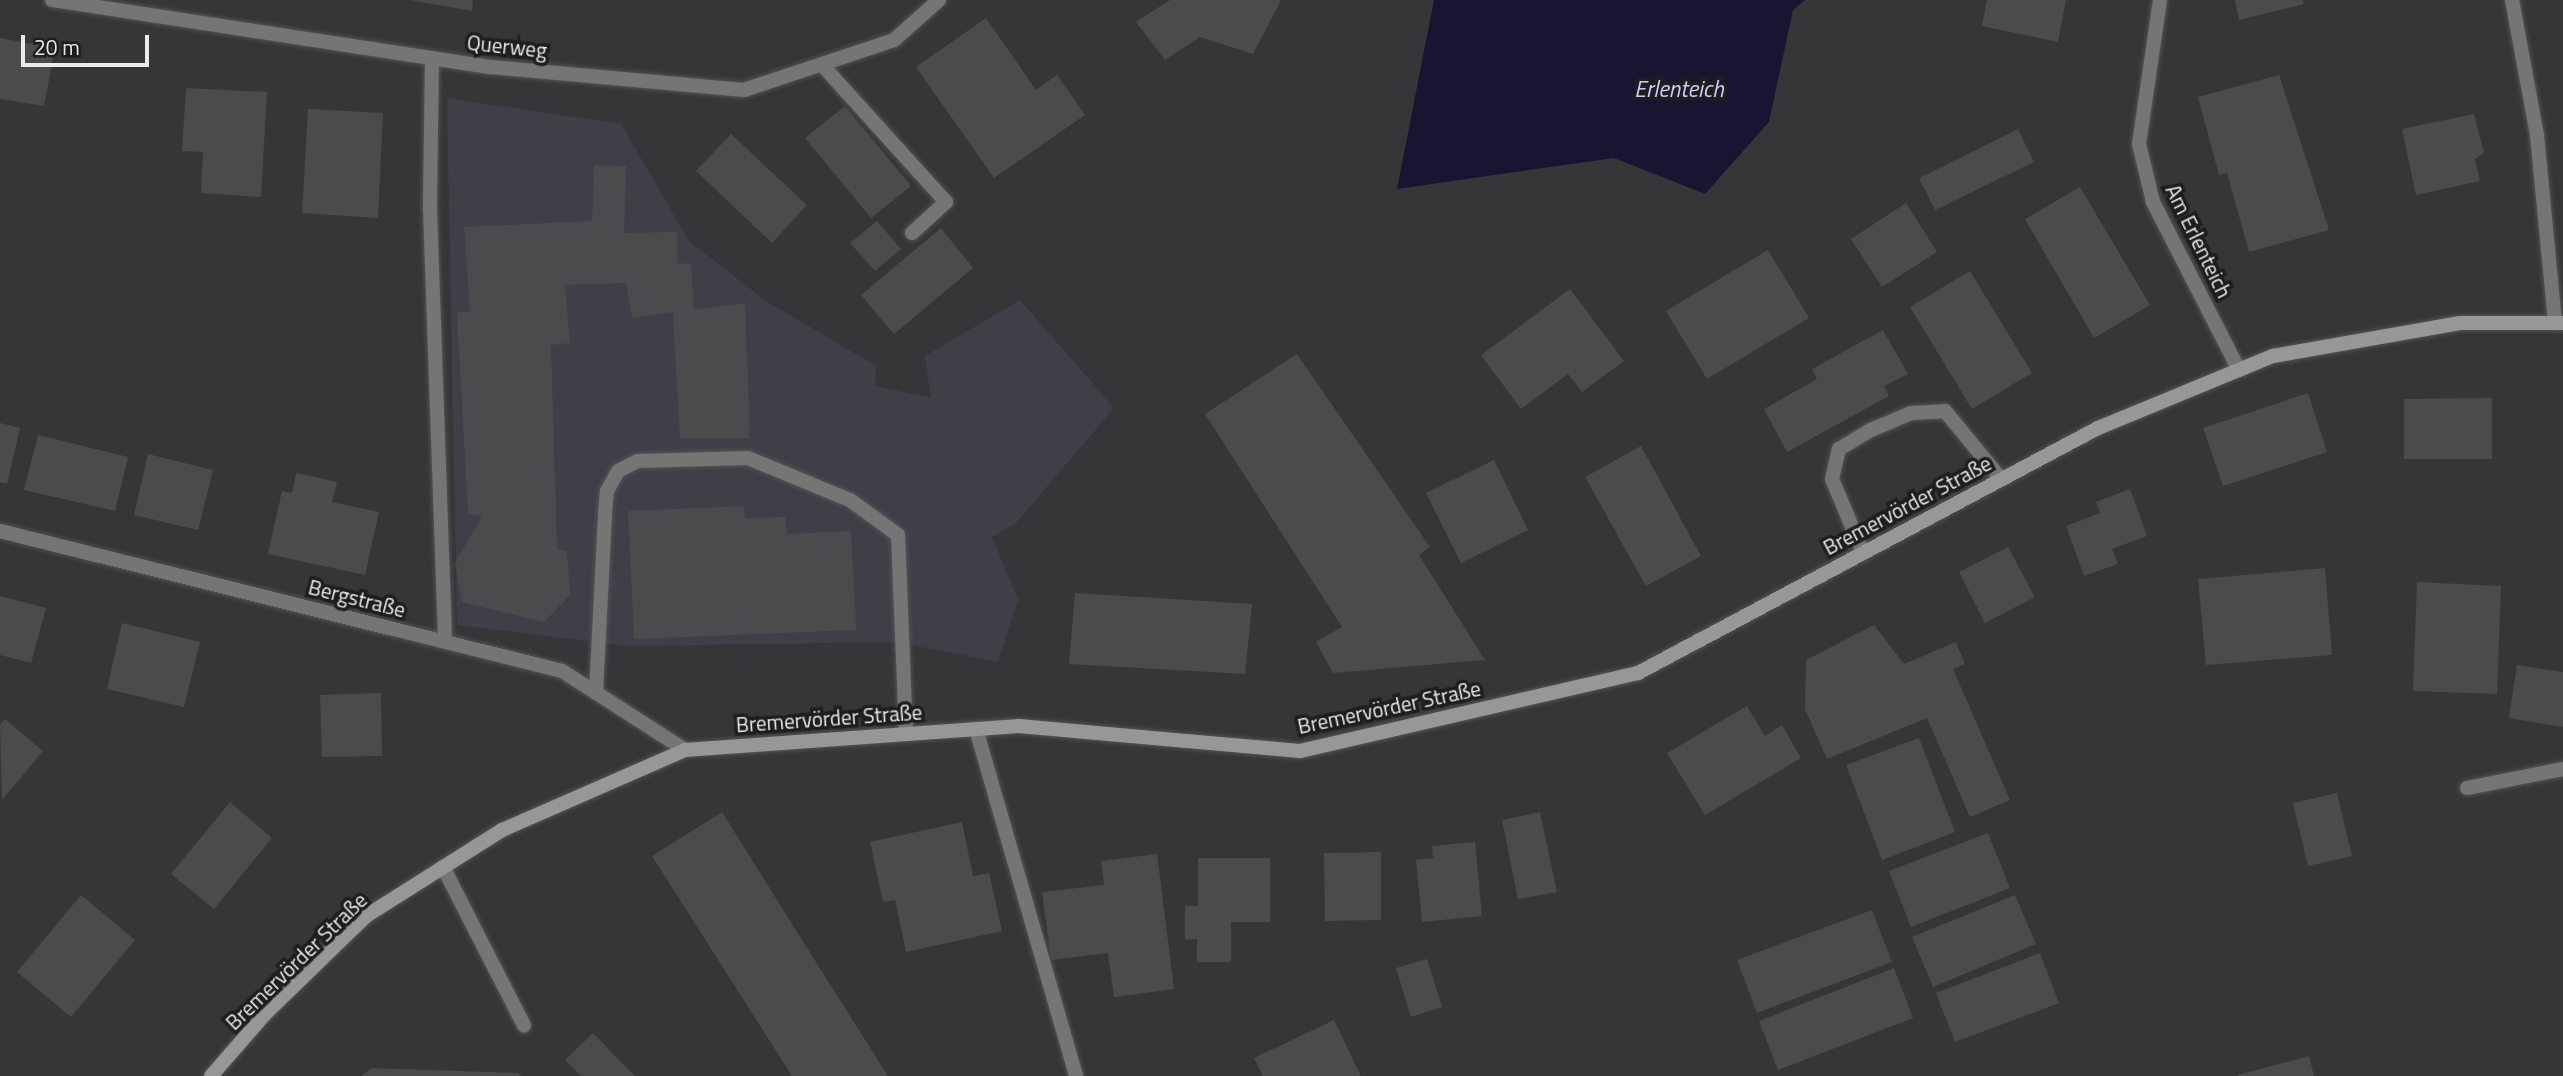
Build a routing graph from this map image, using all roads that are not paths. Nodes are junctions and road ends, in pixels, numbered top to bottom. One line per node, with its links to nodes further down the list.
1 (52, 0): 5 (street, Querweg)
2 (939, 0): 7 (street, Querweg)
3 (2160, 0): 10 (street, Am Erlenteich)
4 (2512, 0): 9 (street)
5 (121, 7): 6 (street, Querweg)
6 (432, 58): 7 (street, Querweg); 14 (street)
7 (824, 67): 8 (street)
8 (912, 233)
9 (2559, 323): 10 (main road, Bremervörder Straße)
10 (2239, 370): 11 (main road, Bremervörder Straße)
11 (2001, 480): 13 (main road, Bremervörder Straße); 13 (street)
12 (0, 531): 14 (street, Bergstraße)
13 (1863, 553): 16 (main road, Bremervörder Straße)
14 (445, 642): 15 (street, Bergstraße)
15 (596, 693): 17 (street); 18 (street, Bergstraße)
16 (976, 729): 17 (main road, Bremervörder Straße); 24 (street)
17 (906, 734): 18 (main road, Bremervörder Straße)
18 (685, 750): 21 (main road, Bremervörder Straße)
19 (2563, 769): 20 (street)
20 (2467, 788)
21 (443, 867): 22 (street); 23 (main road, Bremervörder Straße)
22 (524, 1025)
23 (211, 1076)
24 (1076, 1076)

